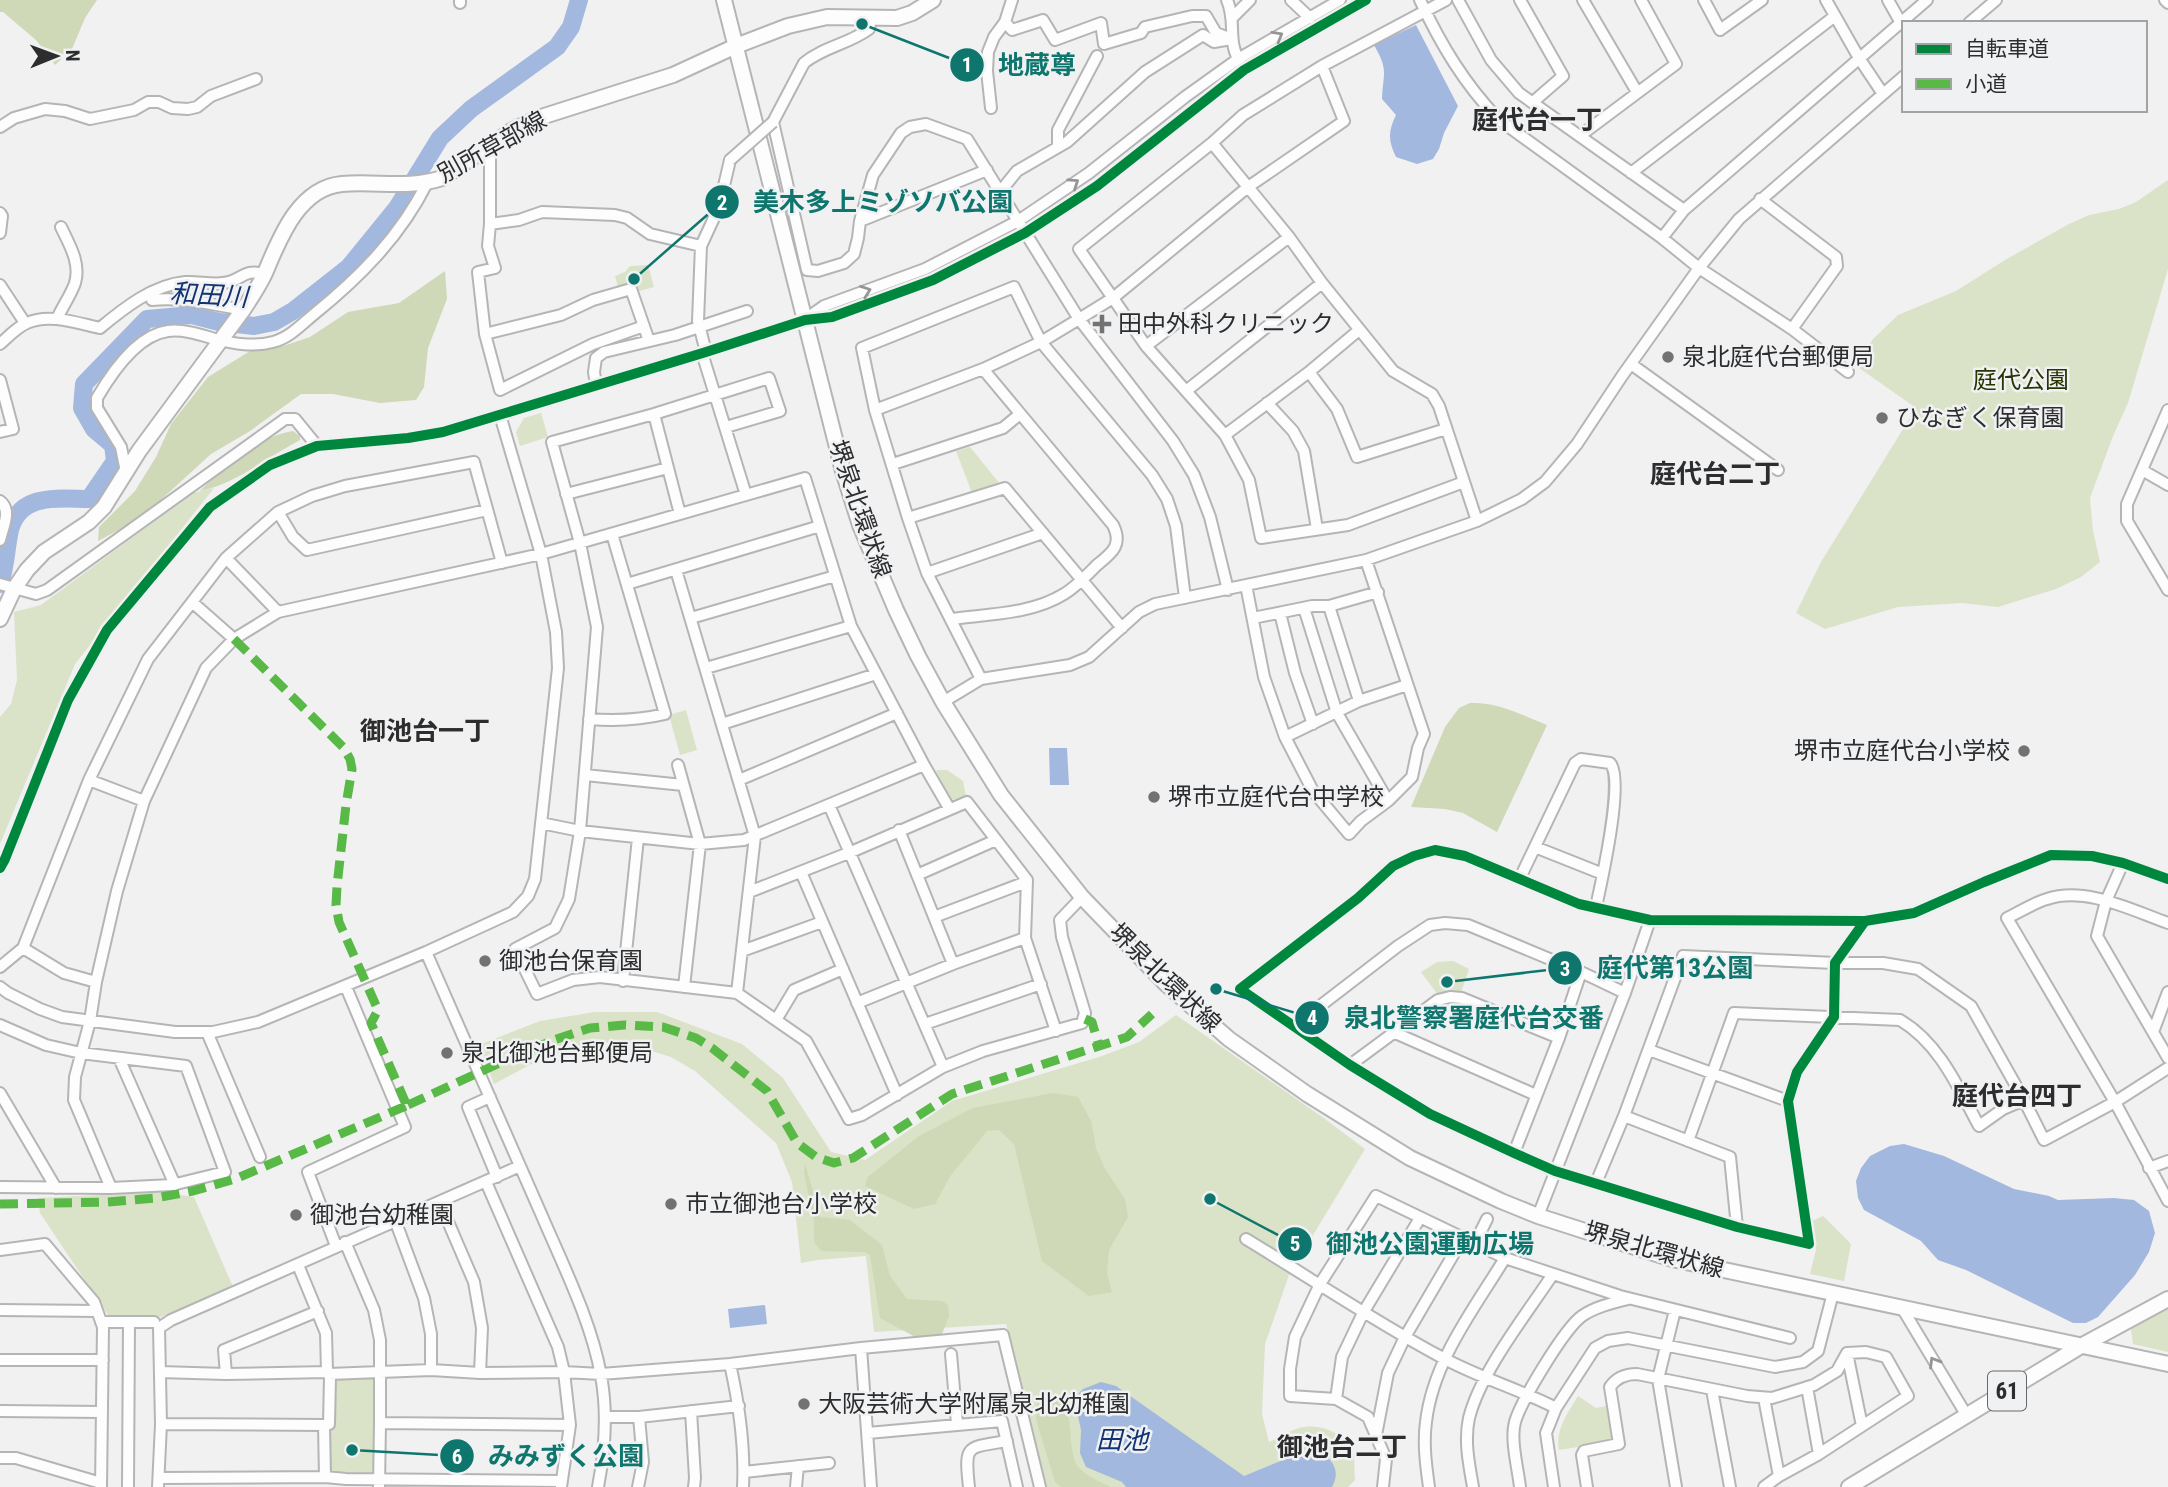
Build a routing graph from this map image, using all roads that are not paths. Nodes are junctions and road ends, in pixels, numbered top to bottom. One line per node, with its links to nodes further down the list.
1 (724, 0): 31 (main road, 堺泉北環状線)
2 (933, 0): 23 (main road, 別所草部線)
3 (1012, 0): 28 (street)
4 (1227, 0): 24 (street)
5 (1250, 0): 24 (street)
6 (1292, 0): 25 (street)
7 (1340, 0): 25 (street)
8 (1366, 0): 36 (street)
9 (1420, 0): 21 (street)
10 (1446, 0): 21 (street)
11 (1458, 0): 41 (street)
12 (1520, 0): 41 (street)
13 (1583, 0): 39 (street)
14 (1642, 0): 39 (street)
15 (1704, 0): 16 (street)
16 (1762, 0)
17 (1826, 0): 22 (street)
18 (1888, 0): 29 (street)
19 (1927, 0): 26 (street)
20 (1996, 0): 27 (street)
21 (1425, 11): 35 (street); 64 (street)
22 (1835, 16): 33 (street); 50 (street)
23 (872, 18): 31 (main road, 別所草部線); 43 (street)
24 (1233, 18): 30 (street)
25 (1310, 18): 34 (street, one-way to 25)
26 (1903, 21)
27 (1971, 21)
28 (1005, 22): 30 (street); 42 (street)
29 (1901, 23): 33 (street)
30 (1231, 39): 34 (street); 48 (street)
31 (736, 46): 47 (main road, 別所草部線); 76 (main road, 堺泉北環状線)
32 (1097, 56): 48 (street)
33 (1859, 58): 40 (street); 55 (street)
34 (1238, 59): 36 (street); 58 (street, one-way to 34)
35 (1322, 66): 46 (street); 52 (street)
36 (1244, 70): 62 (street)
37 (1902, 78): 40 (street)
38 (256, 79): 44 (street)
39 (1637, 92): 45 (street)
40 (1883, 94): 54 (street)
41 (1533, 102): 45 (street)
42 (991, 108)
43 (774, 121): 57 (street); 65 (street, bridge)
44 (0, 127)
45 (1581, 135): 50 (street)
46 (1212, 144): 52 (street); 70 (street)
47 (490, 145): 51 (main road, 別所草部線); 59 (street)
48 (1058, 147): 53 (street)
49 (987, 170): 53 (street); 57 (street); 57 (street)
50 (1631, 173): 55 (street)
51 (424, 183): 67 (main road, 別所草部線); 83 (street)
52 (1248, 187): 63 (street); 70 (street)
53 (1000, 191): 58 (street)
54 (1760, 199): 66 (street); 81 (street)
55 (1684, 210): 64 (street)
56 (0, 213): 61 (street)
57 (860, 221)
58 (1018, 221): 62 (street); 76 (street, one-way to 58)
59 (491, 224): 65 (street); 82 (street)
60 (61, 227): 74 (street)
61 (0, 233)
62 (1025, 233): 75 (street); 76 (street)
63 (1289, 237): 68 (street); 87 (street)
64 (1662, 238): 66 (street)
65 (701, 247): 79 (street)
66 (1699, 268): 81 (street); 89 (street)
67 (264, 274): 73 (main road, 別所草部線); 74 (street)
68 (1322, 283): 80 (street); 95 (street)
69 (0, 285): 77 (street)
70 (1113, 298): 75 (street); 87 (street)
71 (152, 300): 73 (street)
72 (747, 311): 79 (street)
73 (242, 312): 83 (main road, 別所草部線)
74 (57, 319): 77 (street)
75 (1079, 319): 85 (street); 140 (street)
76 (805, 320): 88 (street); 161 (main road, 堺泉北環状線)
77 (25, 323): 86 (street)
78 (644, 326): 82 (street); 82 (street); 84 (street)
79 (699, 326): 84 (street); 88 (street)
80 (1359, 330): 91 (street); 104 (street)
81 (1792, 330): 92 (street)
82 (485, 334)
83 (221, 339): 112 (main road, 別所草部線); 112 (street)
84 (649, 341): 94 (street)
85 (1041, 342): 90 (street); 98 (street); 143 (street)
86 (0, 344)
87 (1146, 346): 95 (street)
88 (704, 353): 94 (street); 96 (street)
89 (1631, 364): 110 (street); 122 (street)
90 (983, 369): 98 (street); 101 (street)
91 (1309, 372): 97 (street); 104 (street)
92 (1849, 372)
93 (0, 380): 105 (street)
94 (596, 385): 102 (street)
95 (1186, 391): 106 (street)
96 (714, 395): 100 (street); 103 (street); 103 (street)
97 (1267, 403): 106 (street); 124 (street)
98 (875, 410): 108 (street)
99 (2168, 410): 111 (street)
100 (654, 414): 109 (street); 115 (street)
101 (1020, 414): 108 (street); 136 (street)
102 (500, 415): 107 (street); 129 (street)
103 (726, 427): 116 (street)
104 (1446, 429): 113 (street)
105 (0, 432)
106 (1225, 435): 124 (street)
107 (317, 446): 139 (street); 188 (street)
108 (893, 464): 121 (street)
109 (668, 468): 115 (street); 120 (street)
110 (1778, 470)
111 (2142, 470): 114 (street); 141 (street)
112 (126, 472): 139 (main road, 別所草部線)
113 (1464, 482): 122 (street); 124 (street)
114 (2168, 485)
115 (566, 494): 128 (street)
116 (746, 495): 120 (street); 123 (street)
117 (0, 501): 127 (street)
118 (487, 510): 119 (street); 119 (street); 132 (street)
119 (278, 512): 130 (street)
120 (680, 514): 126 (street)
121 (908, 517): 125 (street); 134 (street)
122 (1477, 521): 131 (street)
123 (820, 526): 133 (street); 135 (street)
124 (1317, 530)
125 (1043, 533): 134 (street); 136 (street)
126 (612, 534): 128 (street); 137 (street)
127 (0, 540)
128 (580, 543): 129 (street); 164 (street)
129 (541, 554): 132 (street); 178 (street)
130 (226, 558): 144 (street); 147 (street)
131 (1366, 560): 138 (street); 142 (street)
132 (502, 563): 147 (street)
133 (676, 570): 137 (street); 149 (street)
134 (927, 573): 152 (street)
135 (835, 576): 149 (street); 153 (street)
136 (1081, 580): 152 (street); 154 (street)
137 (627, 584): 164 (street)
138 (1246, 585): 140 (street); 150 (street)
139 (7, 586): 151 (main road, 別所草部線)
140 (1228, 590): 143 (street)
141 (2168, 590)
142 (1378, 592): 145 (street); 159 (street)
143 (1185, 598): 154 (street)
144 (192, 602): 155 (street); 171 (street)
145 (1329, 606): 146 (street); 160 (street)
146 (1304, 608): 148 (street); 163 (street)
147 (278, 612): 155 (street)
148 (1280, 613): 150 (street); 166 (street)
149 (691, 618): 156 (street)
150 (1253, 618): 167 (street)
151 (0, 619)
152 (952, 620): 158 (street)
153 (850, 626): 156 (street); 157 (street)
154 (1122, 628): 158 (street)
155 (234, 639): 174 (street)
156 (706, 668): 165 (street)
157 (876, 674): 162 (street); 165 (street)
158 (981, 679): 161 (street)
159 (1407, 685): 160 (street); 175 (street)
160 (1359, 701): 163 (street)
161 (943, 702): 196 (main road, 堺泉北環状線)
162 (897, 713): 169 (street); 172 (street)
163 (1337, 713): 166 (street); 175 (street)
164 (589, 719): 170 (street)
165 (722, 724): 172 (street)
166 (1313, 724): 167 (street)
167 (1285, 737): 175 (street)
168 (678, 765): 173 (street)
169 (924, 765): 176 (street); 177 (street)
170 (584, 775): 173 (street); 180 (street)
171 (89, 780): 174 (street); 205 (street)
172 (739, 780): 181 (street)
173 (683, 785): 184 (street)
174 (144, 801): 214 (street)
175 (1388, 801)
176 (829, 805): 181 (street); 186 (street)
177 (949, 808): 179 (street); 183 (street)
178 (541, 823): 180 (street); 207 (street)
179 (899, 830): 186 (street); 191 (street)
180 (580, 831): 182 (street); 213 (street)
181 (755, 836): 184 (street); 195 (street)
182 (638, 838): 184 (street); 213 (street)
183 (996, 840): 191 (street); 194 (street)
184 (700, 844): 219 (street)
185 (1535, 847): 190 (street); 190 (street); 192 (street)
186 (851, 852): 189 (street); 215 (street)
187 (2123, 863): 193 (street); 197 (street); 201 (street)
188 (0, 868)
189 (801, 872): 195 (street); 202 (street)
190 (1603, 874): 198 (street)
191 (917, 875): 199 (street)
192 (1520, 878): 198 (street); 229 (street)
193 (2168, 879)
194 (1026, 882): 199 (street); 204 (street)
195 (749, 892): 206 (street)
196 (1082, 897): 230 (street); 266 (main road, 堺泉北環状線)
197 (2106, 901): 203 (street); 233 (street); 249 (street)
198 (1596, 908): 200 (street)
199 (934, 917): 209 (street)
200 (1650, 920): 201 (street); 222 (street)
201 (1865, 921): 208 (street)
202 (822, 922): 206 (street); 211 (street)
203 (2168, 923)
204 (1025, 937): 209 (street); 216 (street)
205 (23, 948): 210 (street); 214 (street)
206 (742, 951): 221 (street)
207 (426, 952): 218 (street); 246 (street)
208 (1835, 963): 224 (street); 235 (street); 247 (street)
209 (953, 964): 215 (street)
210 (0, 967)
211 (843, 970): 223 (street); 225 (street)
212 (1581, 972): 222 (street); 229 (street); 234 (street)
213 (623, 981): 219 (street)
214 (96, 982): 226 (street)
215 (907, 982): 223 (street); 228 (street)
216 (1041, 984): 228 (street); 230 (street)
217 (0, 986): 226 (street)
218 (346, 987): 231 (street); 274 (street)
219 (684, 987): 221 (street)
220 (2168, 992): 233 (street)
221 (737, 993): 225 (street)
222 (1625, 993): 257 (street)
223 (857, 1003): 244 (street)
224 (1834, 1017): 242 (street); 247 (street); 248 (street)
225 (776, 1020): 244 (street)
226 (90, 1021): 231 (street); 236 (street)
227 (0, 1024): 236 (street)
228 (925, 1024): 240 (street)
229 (1294, 1026): 239 (street)
230 (1055, 1031): 240 (street)
231 (206, 1032): 253 (street)
232 (1394, 1032): 234 (street); 239 (street); 245 (street)
233 (2153, 1032): 238 (street)
234 (1559, 1038): 245 (street)
235 (1649, 1050): 242 (street); 250 (street)
236 (81, 1053): 237 (street); 263 (street)
237 (119, 1058): 260 (street); 260 (street)
238 (2168, 1058)
239 (1350, 1065): 252 (street)
240 (943, 1067): 244 (street)
241 (2168, 1068): 249 (street)
242 (1713, 1073): 248 (street); 251 (street)
243 (0, 1093): 262 (street)
244 (897, 1095)
245 (1536, 1096): 252 (street)
246 (491, 1097): 255 (street); 258 (street)
247 (2024, 1100): 249 (street)
248 (1788, 1101): 270 (street)
249 (2115, 1102): 256 (street)
250 (1624, 1116): 251 (street); 259 (street)
251 (1688, 1141): 270 (street)
252 (1514, 1153): 257 (street)
253 (260, 1157)
254 (2168, 1161): 256 (street)
255 (520, 1166): 258 (street); 310 (street)
256 (2149, 1168): 264 (street)
257 (1555, 1171): 259 (street); 266 (street)
258 (492, 1179): 265 (street); 304 (street)
259 (1596, 1183): 270 (street)
260 (175, 1185): 263 (street)
261 (0, 1187): 262 (street)
262 (55, 1188): 263 (street)
263 (111, 1188)
264 (2168, 1201)
265 (440, 1203): 269 (street); 308 (street)
266 (1538, 1216): 280 (main road, 堺泉北環状線)
267 (1420, 1218): 271 (street); 279 (street); 287 (street)
268 (1487, 1219): 273 (street)
269 (395, 1220): 274 (street); 303 (street)
270 (1737, 1227)
271 (1463, 1238): 273 (street); 291 (street)
272 (1246, 1239): 279 (street)
273 (1475, 1243): 276 (street)
274 (341, 1244): 277 (street); 307 (street)
275 (0, 1250): 288 (street)
276 (1505, 1258): 278 (street); 298 (street)
277 (298, 1265): 286 (street); 305 (street)
278 (1553, 1274): 281 (street); 311 (street)
279 (1320, 1284): 287 (street); 317 (street)
280 (1833, 1293): 283 (main road, 堺泉北環状線); 293 (street)
281 (1630, 1299): 285 (street); 315 (street)
282 (2168, 1299): 294 (main road, 61)
283 (1902, 1308): 294 (main road, 堺泉北環状線); 323 (street, one-way to 283)
284 (0, 1310): 288 (street)
285 (1675, 1310): 292 (street); 293 (street)
286 (318, 1311): 306 (street); 309 (street)
287 (1363, 1313): 291 (street); 317 (street)
288 (99, 1316): 289 (street); 300 (street)
289 (130, 1322): 290 (street); 346 (street)
290 (154, 1322)
291 (1405, 1337): 298 (street); 333 (street)
292 (1790, 1338)
293 (1667, 1346): 312 (street); 319 (street)
294 (2081, 1346): 302 (main road, 堺泉北環状線); 323 (main road, 61)
295 (861, 1348): 301 (street); 332 (street); 355 (street)
296 (1847, 1353): 313 (street); 331 (street); 331 (street)
297 (951, 1354): 329 (street)
298 (1444, 1359): 311 (street); 357 (street)
299 (0, 1360): 300 (street)
300 (103, 1360): 322 (street)
301 (730, 1364): 310 (street); 318 (street)
302 (2168, 1364)
303 (431, 1370): 307 (street); 308 (street)
304 (564, 1372): 308 (street); 310 (street); 330 (street)
305 (160, 1373): 309 (street); 327 (street)
306 (328, 1373): 307 (street); 309 (street); 328 (street)
307 (379, 1373): 326 (street)
308 (480, 1373)
309 (226, 1374)
310 (601, 1374): 324 (street)
311 (1485, 1378): 315 (street); 358 (street)
312 (1658, 1379): 314 (street); 361 (street); 362 (street)
313 (1807, 1387): 316 (street); 335 (street)
314 (1712, 1390): 316 (street); 363 (street)
315 (1528, 1394): 319 (street); 359 (street)
316 (1764, 1398): 340 (street)
317 (1336, 1399): 333 (street)
318 (739, 1406): 321 (street); 339 (street)
319 (1556, 1408): 360 (street)
320 (0, 1411): 322 (street)
321 (691, 1411): 325 (street); 349 (street)
322 (102, 1412): 345 (street)
323 (1966, 1416): 365 (main road, 61)
324 (605, 1417): 325 (street); 347 (street)
325 (639, 1417): 348 (street)
326 (380, 1423): 330 (street); 343 (street)
327 (161, 1424): 328 (street); 342 (street)
328 (324, 1424): 341 (street)
329 (957, 1424): 332 (street); 334 (street)
330 (570, 1425): 344 (street)
331 (1862, 1426): 335 (street)
332 (868, 1433): 352 (street)
333 (1376, 1436): 356 (street)
334 (1007, 1441): 353 (street); 354 (street)
335 (1819, 1454): 340 (street)
336 (0, 1458): 345 (street)
337 (829, 1463): 338 (street)
338 (798, 1466): 339 (street); 351 (street)
339 (744, 1472): 350 (street)
340 (1779, 1476): 364 (street)
341 (328, 1481): 342 (street); 343 (street)
342 (159, 1483)
343 (379, 1483): 344 (street)
344 (561, 1484)
345 (101, 1485)
346 (128, 1487)
347 (598, 1487)
348 (638, 1487)
349 (694, 1487)
350 (743, 1487)
351 (796, 1487)
352 (871, 1487)
353 (969, 1487)
354 (1017, 1487)
355 (1040, 1487)
356 (1383, 1487)
357 (1429, 1487)
358 (1473, 1487)
359 (1520, 1487)
360 (1554, 1487)
361 (1587, 1487)
362 (1676, 1487)
363 (1730, 1487)
364 (1764, 1487)
365 (1849, 1487)

